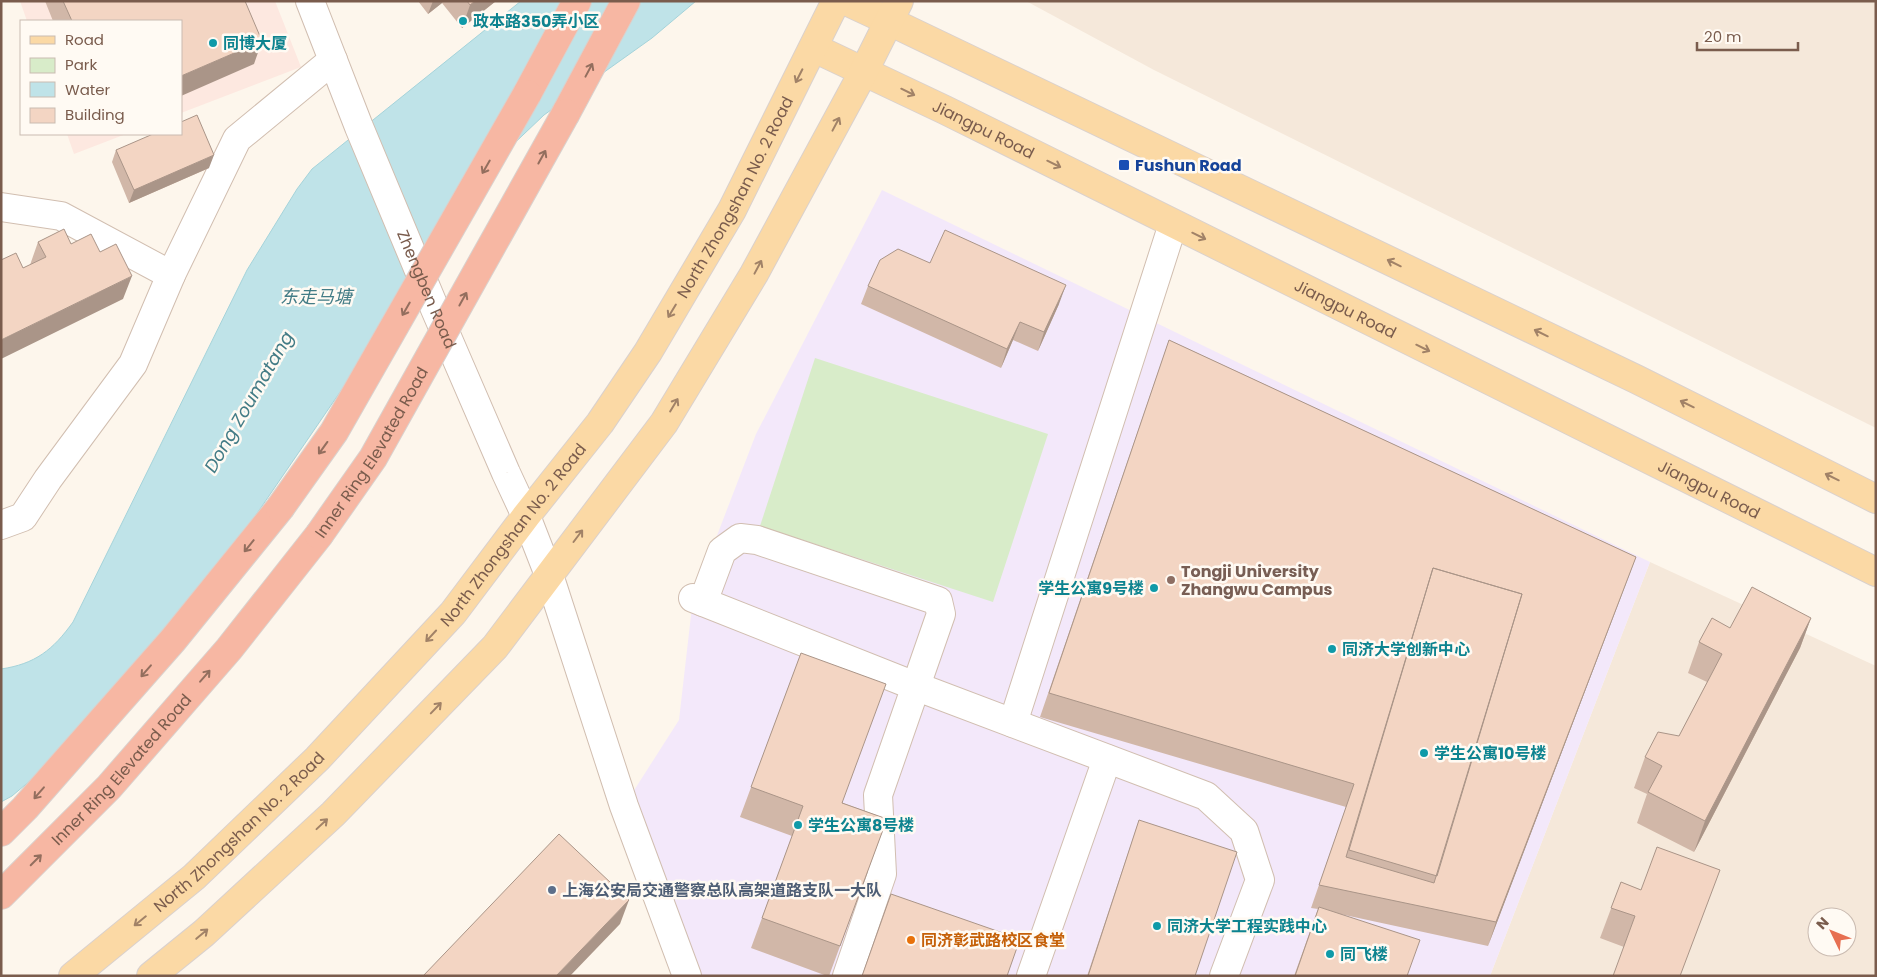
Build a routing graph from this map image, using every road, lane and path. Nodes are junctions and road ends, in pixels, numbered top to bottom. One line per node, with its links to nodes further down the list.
1 (310, 1): 8 (street, Zhengben Road)
2 (577, 1): 21 (highway, one-way to 21, bridge)
3 (626, 1): 22 (highway, Inner Ring Elevated Road, one-way to 3, bridge)
4 (836, 1): 7 (main road, North Zhongshan No. 2 Road)
5 (846, 1): 6 (main road)
6 (894, 11): 9 (main road); 13 (main road, one-way to 6)
7 (814, 48): 9 (main road, Jiangpu Road); 14 (main road, North Zhongshan No. 2 Road, one-way to 14)
8 (333, 60): 12 (street); 14 (street, Zhengben Road)
9 (864, 71): 16 (main road, Jiangpu Road, one-way to 16); 17 (main road, one-way to 9)
10 (1, 207): 12 (street)
11 (1173, 224): 19 (street)
12 (171, 275): 15 (street)
13 (1876, 499)
14 (526, 516): 17 (street, Zhengben Road); 23 (main road, North Zhongshan No. 2 Road, one-way to 23)
15 (1, 524)
16 (1876, 572)
17 (549, 576): 24 (main road, one-way to 17); 25 (street, Zhengben Road)
18 (915, 686): 18 (street); 19 (street); 26 (street)
19 (1013, 723): 20 (street)
20 (1107, 759): 27 (street); 28 (street)
21 (1, 832)
22 (1, 895)
23 (73, 976)
24 (151, 976)
25 (687, 976)
26 (847, 976)
27 (1031, 976)
28 (1224, 976)

